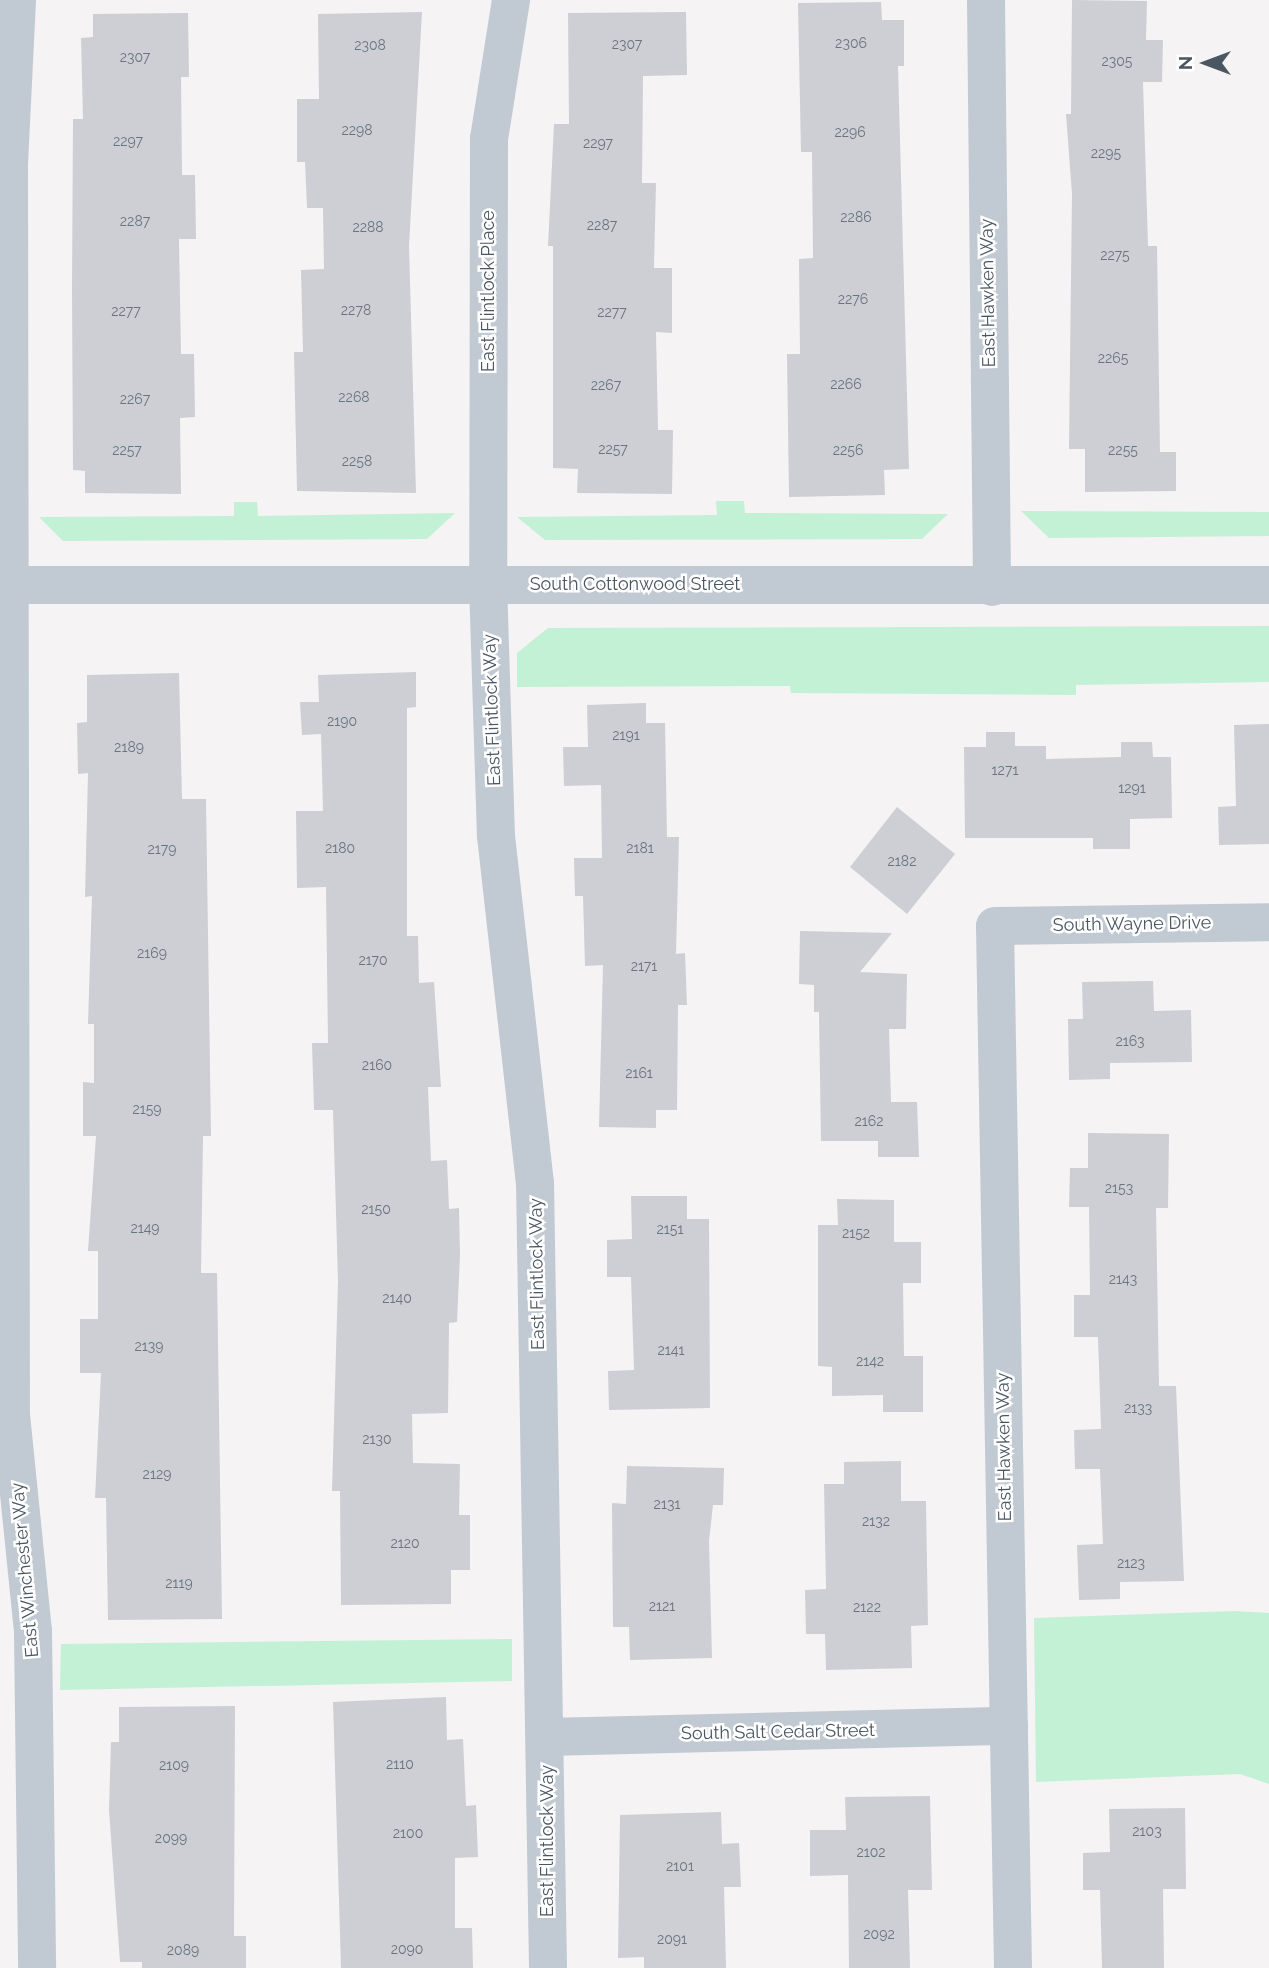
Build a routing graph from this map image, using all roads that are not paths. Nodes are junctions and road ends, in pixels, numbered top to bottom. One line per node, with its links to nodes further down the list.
1 (17, 0): 5 (street, East Winchester Way)
2 (511, 0): 4 (street, East Flintlock Place)
3 (986, 0): 7 (street, East Hawken Way)
4 (488, 583): 5 (street, South Cottonwood Street); 7 (street, South Cottonwood Street); 11 (street, East Flintlock Way)
5 (5, 585): 12 (street, East Winchester Way)
6 (1269, 585): 7 (street, South Cottonwood Street)
7 (992, 587)
8 (1269, 922): 9 (street, South Wayne Drive)
9 (995, 926): 10 (street, East Hawken Way)
10 (1009, 1726): 11 (street, South Salt Cedar Street); 14 (street, East Hawken Way)
11 (547, 1737): 13 (street, East Flintlock Way)
12 (37, 1968)
13 (548, 1968)
14 (1013, 1968)

